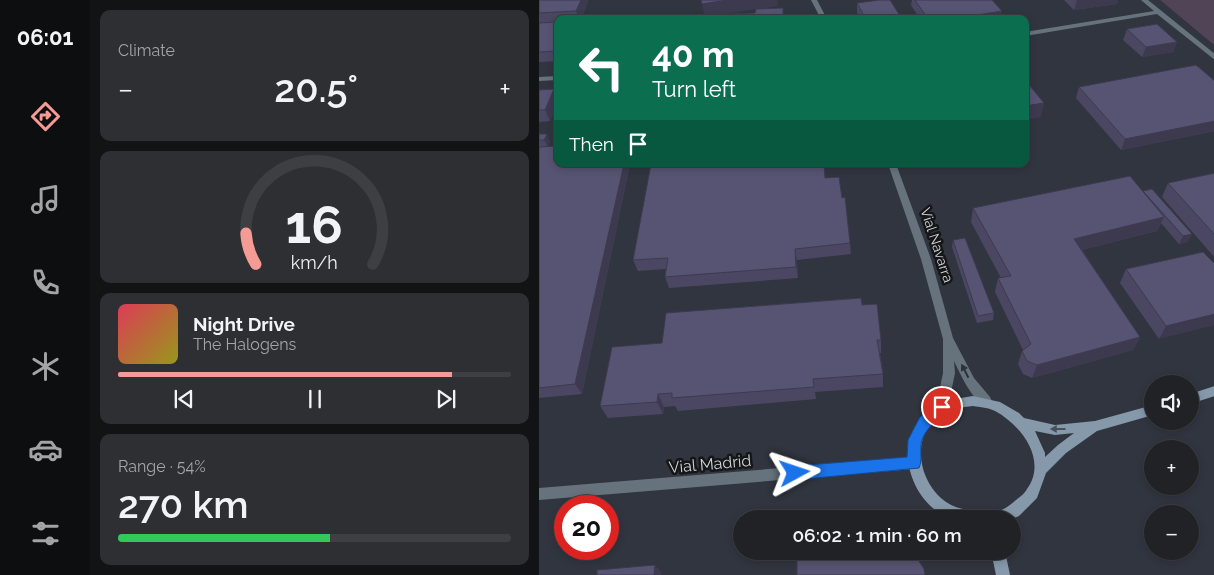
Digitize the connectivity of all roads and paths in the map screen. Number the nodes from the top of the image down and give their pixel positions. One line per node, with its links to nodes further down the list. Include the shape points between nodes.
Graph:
1 (814, 0): 4 (lane)
2 (1145, 0): 3 (lane)
3 (1159, 12): 5 (lane); 6 (lane)
4 (822, 15)
5 (1029, 33)
6 (1214, 58)
7 (554, 78): 8 (lane)
8 (539, 79)
9 (893, 167): 10 (lane, Vial Navarra, via 927,259)
10 (948, 338): 13 (lane, Vial Navarra, one-way to 10, via 970,381); 14 (lane, Vial Navarra, via 949,373)
11 (1214, 391): 12 (street)
12 (1199, 395)
13 (986, 401): 14 (street, via 960,401); 16 (street, via 1005,409)
14 (942, 407): 18 (street, via 925,421 915,440)
15 (1144, 412): 17 (street)
16 (1023, 423): 17 (street, one-way to 16, via 1055,430); 19 (street, via 1035,439 1041,460)
17 (1095, 426): 19 (street, via 1062,448)
18 (914, 463): 20 (lane, Vial Madrid); 21 (street, via 922,486 940,505)
19 (1040, 471): 22 (street, via 1039,481 1029,499)
20 (539, 494)
21 (950, 510)
22 (1016, 510)
23 (1000, 560): 24 (street)
24 (1003, 575)

